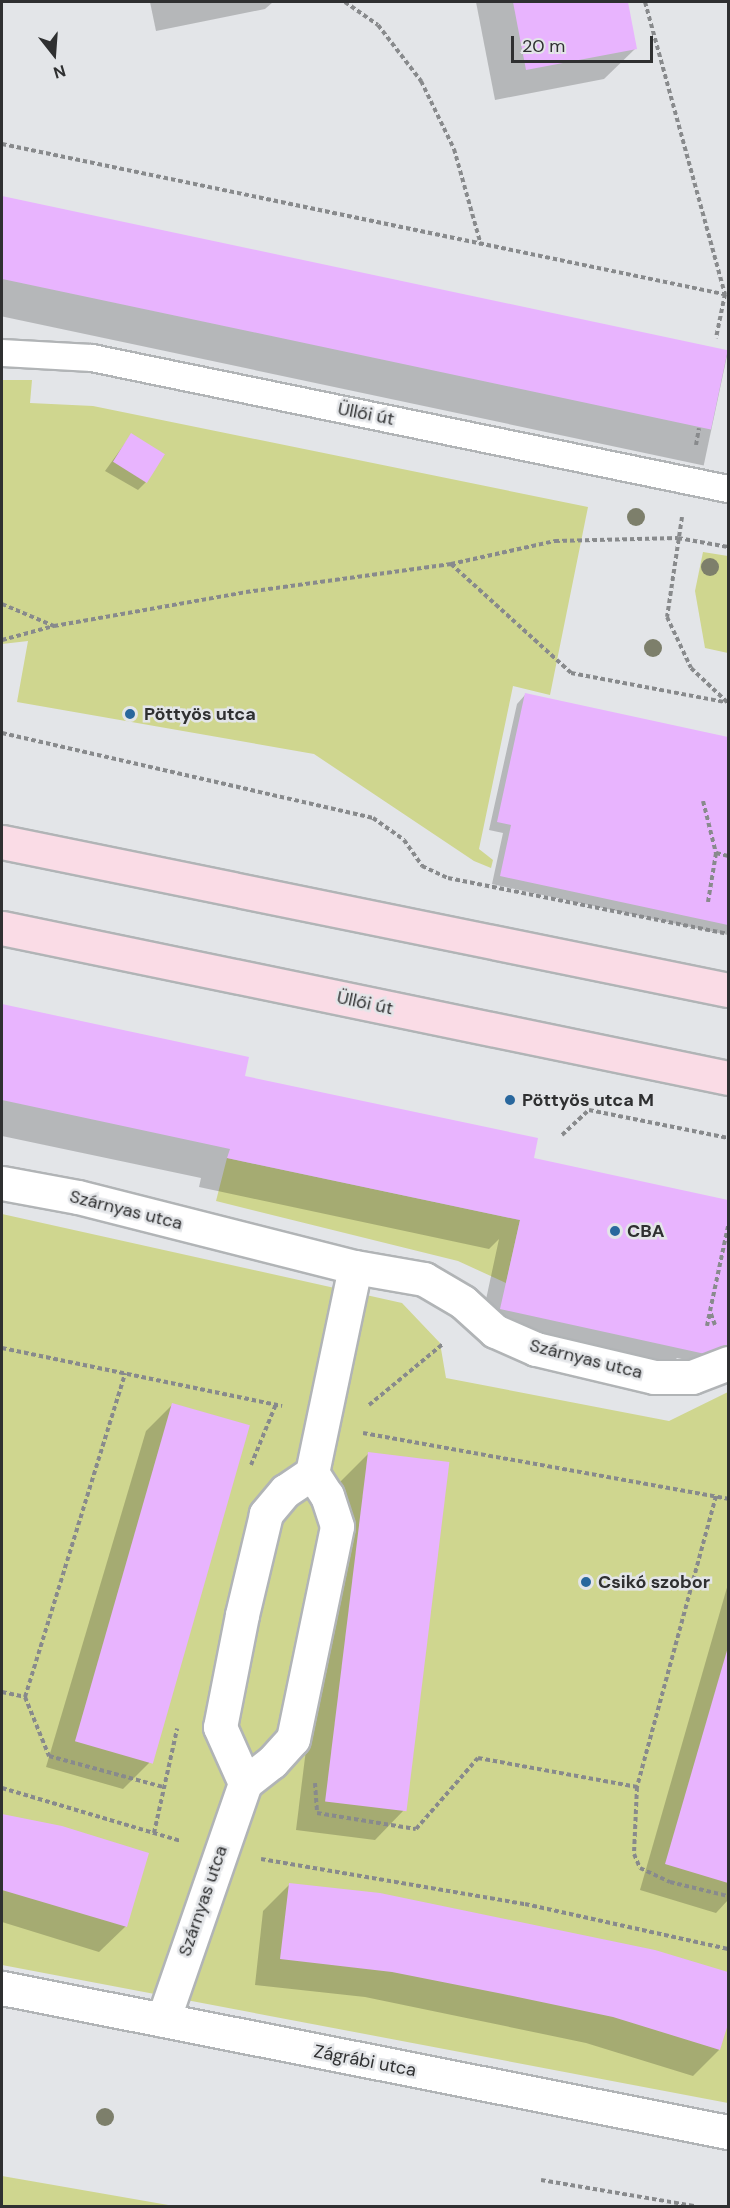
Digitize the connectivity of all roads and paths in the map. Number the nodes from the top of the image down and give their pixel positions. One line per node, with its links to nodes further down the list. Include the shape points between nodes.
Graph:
1 (345, 2): 4 (path, via 378,25 421,81 454,149)
2 (645, 2): 5 (path)
3 (2, 144): 4 (path)
4 (481, 245): 5 (path)
5 (727, 294): 6 (path)
6 (716, 338)
7 (2, 352): 9 (lane, Üllői út, via 92,358)
8 (699, 428): 9 (path)
9 (689, 481): 10 (lane, Üllői út); 11 (path)
10 (729, 489)
11 (678, 538): 12 (path); 13 (path, via 555,540); 17 (path, via 667,616 691,668)
12 (729, 547)
13 (451, 564): 15 (path, via 246,592); 17 (path, via 571,673)
14 (2, 604): 15 (path)
15 (54, 626): 16 (path)
16 (2, 640)
17 (727, 703)
18 (2, 733): 25 (path, via 373,818 404,840 422,866 448,878)
19 (703, 801): 21 (path)
20 (2, 842): 26 (main road)
21 (716, 853): 22 (path); 23 (path)
22 (729, 856)
23 (708, 902)
24 (2, 928): 27 (main road, Üllői út)
25 (729, 934)
26 (729, 990)
27 (729, 1078)
28 (562, 1135): 29 (path, via 589,1110)
29 (729, 1138)
30 (2, 1183): 32 (street, Szárnyas utca, via 78,1197)
31 (729, 1226): 33 (path, via 710,1311)
32 (355, 1267): 34 (street, Szárnyas utca, via 423,1279 463,1302); 40 (street)
33 (717, 1330)
34 (495, 1331): 35 (street, Szárnyas utca, via 536,1349 654,1377 692,1377); 38 (path, via 440,1343)
35 (729, 1363)
36 (125, 1373): 43 (path)
37 (276, 1404): 39 (path)
38 (360, 1413)
39 (258, 1440)
40 (312, 1473): 45 (street, via 285,1491 266,1514 242,1615 220,1727); 45 (street, via 327,1496 337,1526 293,1739)
41 (716, 1496): 48 (path)
42 (2, 1692): 43 (path)
43 (24, 1697): 47 (path, via 50,1756)
44 (167, 1764): 47 (path)
45 (245, 1783): 51 (street, Szárnyas utca)
46 (315, 1783): 48 (path, via 317,1813 416,1829 478,1758)
47 (163, 1787): 50 (path)
48 (637, 1787): 52 (path, via 634,1854 640,1868 670,1882)
49 (2, 1788): 50 (path)
50 (154, 1833): 51 (path)
51 (219, 1852): 53 (path, via 525,1904); 55 (street, Szárnyas utca)
52 (729, 1896)
53 (729, 1949)
54 (2, 1988): 55 (street, Zágrábi utca)
55 (163, 2020): 56 (street, Zágrábi utca)
56 (729, 2133)
57 (541, 2180): 58 (path)
58 (694, 2206)

